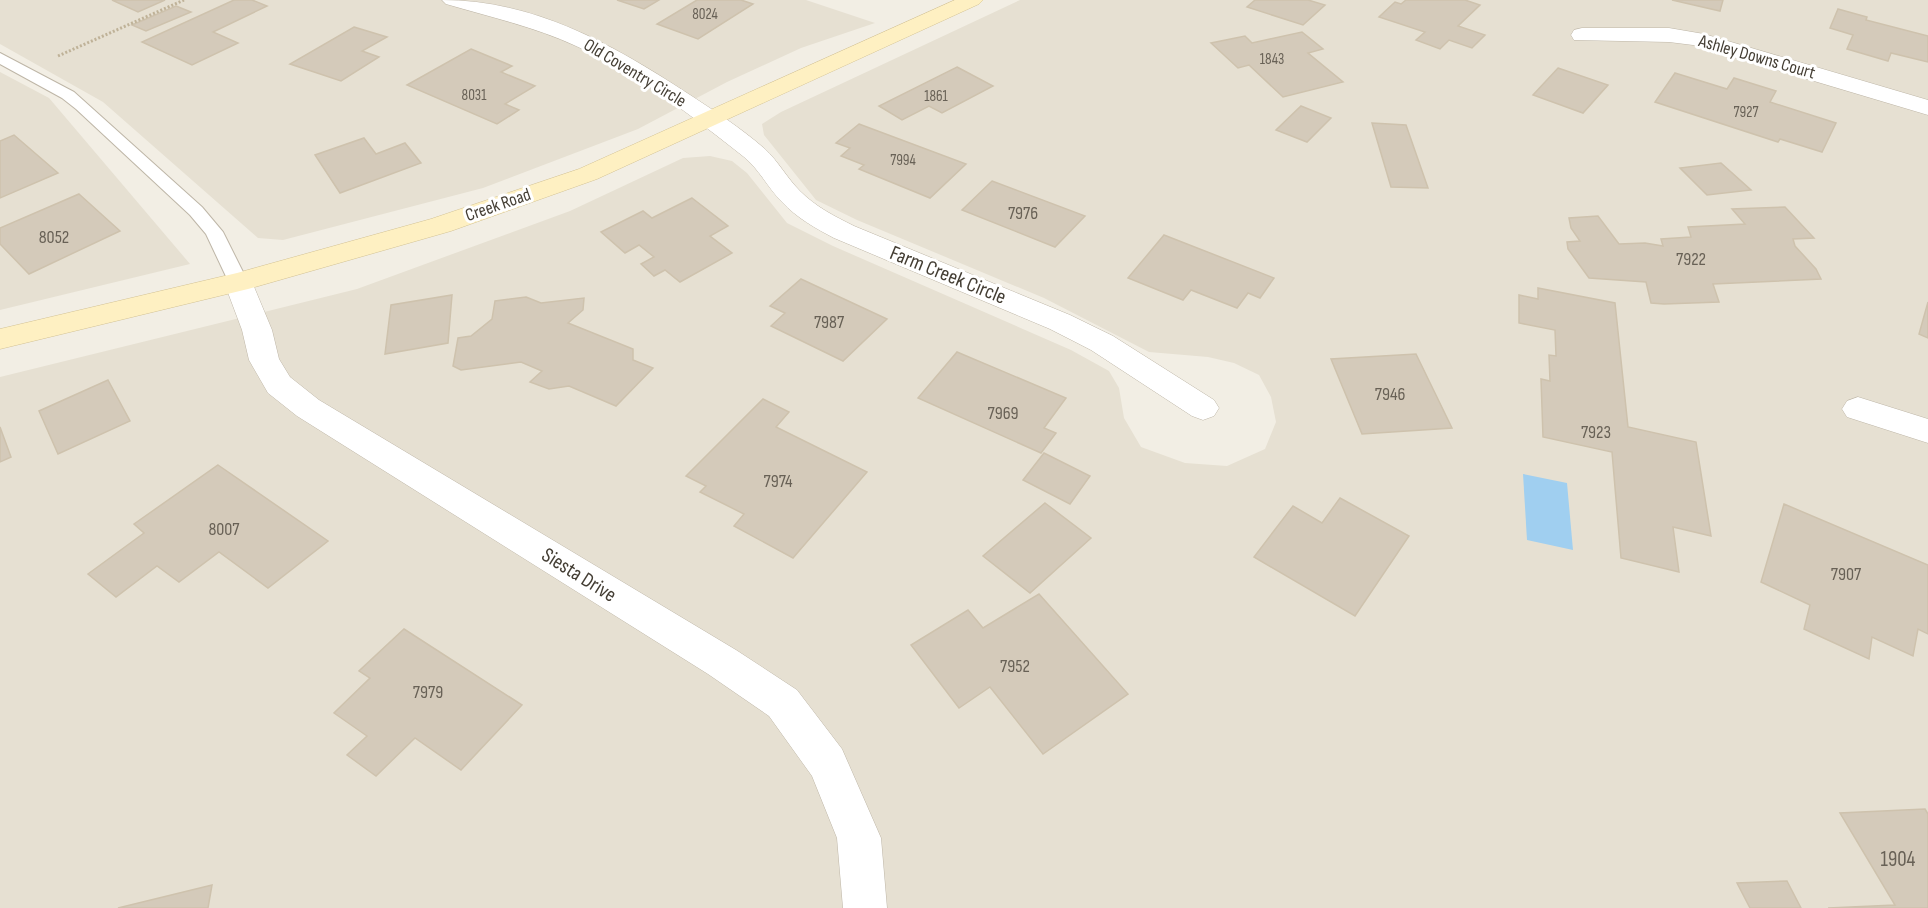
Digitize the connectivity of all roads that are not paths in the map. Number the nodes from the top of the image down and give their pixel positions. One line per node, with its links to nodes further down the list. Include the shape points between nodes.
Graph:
1 (453, 0): 6 (street, Old Coventry Circle, via 531,21 584,41 623,61)
2 (972, 0): 6 (street, Creek Road)
3 (1582, 35): 5 (street, Ashley Downs Court, via 1668,35 1696,39)
4 (0, 57): 7 (lane, via 68,94 196,211 214,232)
5 (1928, 108)
6 (712, 120): 7 (street, Creek Road, via 588,174 441,225); 9 (street, Farm Creek Circle, via 757,155 791,197 815,217 1060,322 1102,343)
7 (238, 282): 8 (street, Creek Road); 12 (street, Siesta Drive, via 264,360 279,385 308,408 783,703 827,763 859,838)
8 (0, 339)
9 (1203, 408)
10 (1858, 409): 11 (street)
11 (1928, 430)
12 (865, 908)

